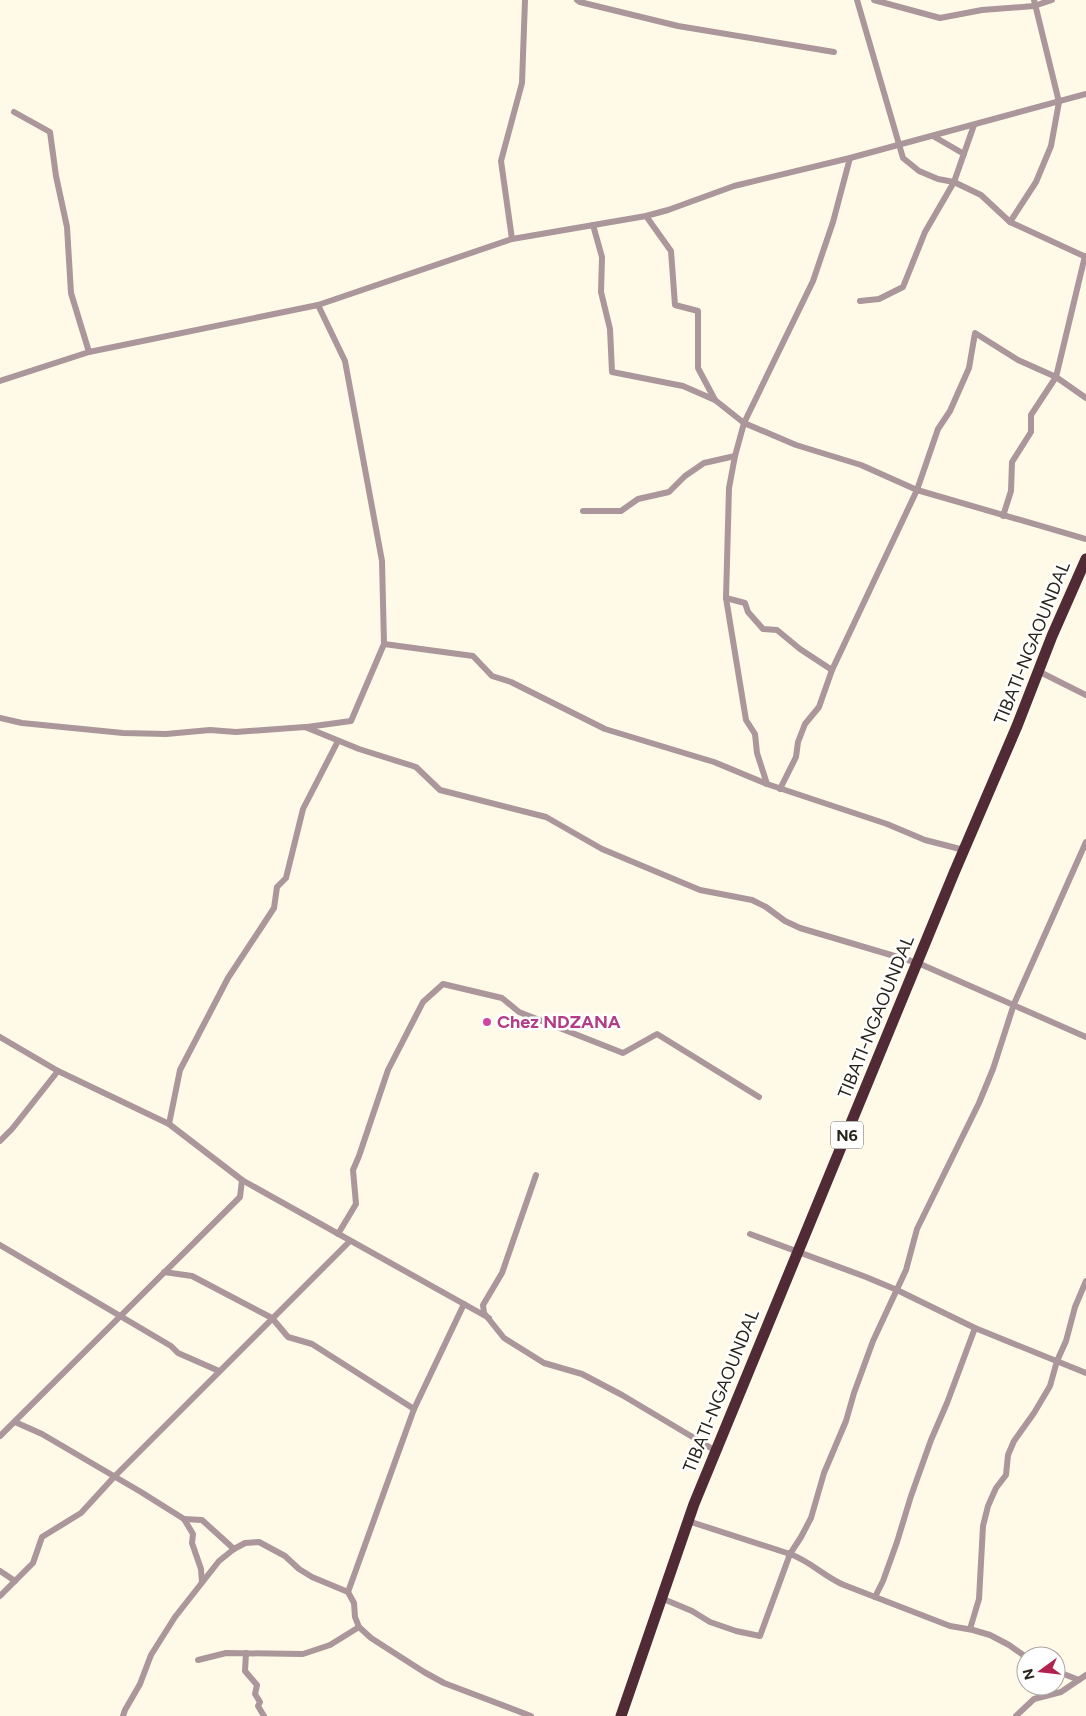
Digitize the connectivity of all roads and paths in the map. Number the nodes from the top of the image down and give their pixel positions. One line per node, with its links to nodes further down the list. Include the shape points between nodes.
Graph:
1 (525, 0): 20 (street, via 522,83 501,161)
2 (576, 0): 7 (street, via 678,26)
3 (857, 0): 13 (street)
4 (874, 0): 6 (street, via 940,18)
5 (1052, 0): 6 (street)
6 (1034, 3): 9 (street)
7 (834, 52)
8 (1086, 94): 9 (street)
9 (1059, 102): 11 (street); 18 (street, via 1051,146 1036,182)
10 (14, 112): 24 (street, via 50,132 67,227 71,293)
11 (974, 125): 12 (street); 14 (street)
12 (934, 136): 13 (street); 14 (street)
13 (899, 145): 15 (street); 16 (street, via 903,158 919,171)
14 (964, 154): 16 (street)
15 (850, 158): 17 (street, via 734,186); 29 (street, via 833,222 812,281)
16 (954, 182): 18 (street, via 980,195); 22 (street, via 925,232 903,286 879,299)
17 (646, 216): 19 (street); 28 (street, via 671,250 675,305 698,311 698,368)
18 (1010, 222): 21 (street)
19 (593, 225): 20 (street); 28 (street, via 602,257 600,292 610,329 612,372 683,386)
20 (512, 239): 23 (street)
21 (1085, 257): 25 (street)
22 (860, 302)
23 (318, 305): 24 (street); 37 (street, via 345,361 382,561)
24 (89, 352): 26 (street)
25 (1056, 377): 27 (street); 31 (street, via 1018,360 975,333 969,368 950,411 938,429); 33 (street, via 1031,415 1031,432 1012,462 1011,491)
26 (0, 381)
27 (1086, 398)
28 (715, 400): 29 (street)
29 (744, 423): 30 (street); 31 (street, via 796,445 861,465)
30 (735, 456): 32 (street, via 704,463 669,492 638,499 621,511); 36 (street, via 730,488)
31 (917, 490): 33 (street); 38 (street)
32 (583, 511)
33 (1003, 516): 34 (street)
34 (1086, 539)
35 (1086, 559): 39 (highway, TIBATI-NGAOUNDAL / N6)
36 (726, 598): 38 (street, via 745,603 748,612 763,629 777,630); 44 (street, via 746,720 756,734 757,753)
37 (384, 644): 42 (street, via 351,720); 44 (street, via 472,656 492,676 511,682 604,729 714,762)
38 (832, 670): 45 (street, via 819,707 805,724 796,757)
39 (1038, 672): 40 (street); 47 (highway, TIBATI-NGAOUNDAL / N6)
40 (1086, 695)
41 (0, 718): 42 (street, via 123,733)
42 (305, 728): 43 (street)
43 (338, 740): 48 (street, via 416,767 440,790 546,817 602,849 700,890 752,900 800,928); 54 (street, via 303,809 286,878 277,888 274,908 228,978 180,1070)
44 (767, 784): 45 (street)
45 (780, 789): 47 (street, via 925,840)
46 (1086, 842): 49 (street)
47 (964, 850): 48 (highway, TIBATI-NGAOUNDAL / N6)
48 (918, 963): 49 (street); 62 (highway, TIBATI-NGAOUNDAL / N6)
49 (1014, 1004): 51 (street); 65 (street, via 993,1069 917,1229 909,1264)
50 (0, 1037): 52 (street)
51 (1086, 1037)
52 (58, 1071): 54 (street); 55 (street, via 24,1116)
53 (759, 1097): 58 (street, via 657,1034 623,1053 519,1012 502,998 443,984 423,1002 388,1070 353,1170 356,1204)
54 (169, 1124): 57 (street)
55 (0, 1141)
56 (536, 1175): 69 (street, via 502,1273 482,1305 484,1314)
57 (242, 1180): 58 (street); 63 (street, via 240,1197)
58 (338, 1234): 60 (street)
59 (750, 1234): 62 (street)
60 (350, 1241): 66 (street); 68 (street)
61 (0, 1245): 67 (street)
62 (798, 1252): 65 (street); 77 (highway, TIBATI-NGAOUNDAL / N6)
63 (164, 1272): 67 (street); 68 (street, via 192,1276)
64 (1086, 1280): 71 (street)
65 (897, 1290): 70 (street); 82 (street, via 870,1348 811,1518)
66 (464, 1304): 69 (street); 74 (street)
67 (120, 1316): 72 (street, via 178,1353); 75 (street)
68 (272, 1318): 72 (street); 74 (street, via 288,1336 312,1344)
69 (489, 1318): 77 (street, via 504,1338 544,1363 582,1374)
70 (975, 1328): 71 (street); 88 (street, via 931,1440 883,1581)
71 (1057, 1361): 73 (street); 91 (street, via 1050,1386 1014,1441 1008,1455 1006,1475 988,1506 983,1526 979,1599)
72 (219, 1371): 78 (street)
73 (1086, 1373)
74 (414, 1409): 86 (street)
75 (15, 1422): 76 (street); 78 (street)
76 (0, 1436)
77 (716, 1451): 80 (highway, TIBATI-NGAOUNDAL / N6)
78 (114, 1476): 79 (street); 84 (street, via 81,1514 42,1537 32,1563)
79 (184, 1519): 81 (street, via 202,1520); 85 (street, via 193,1534)
80 (688, 1521): 82 (street); 89 (highway, TIBATI-NGAOUNDAL / N6)
81 (234, 1549): 85 (street); 86 (street, via 245,1543 259,1542 285,1556 312,1577)
82 (790, 1554): 88 (street, via 834,1580); 89 (street, via 760,1636 710,1622)
83 (0, 1571): 84 (street)
84 (14, 1581): 87 (street)
85 (202, 1582): 98 (street, via 151,1655)
86 (348, 1592): 90 (street)
87 (0, 1596)
88 (874, 1597): 91 (street, via 950,1626)
89 (661, 1598): 101 (highway, TIBATI-NGAOUNDAL / N6)
90 (359, 1627): 93 (street, via 330,1645 304,1654); 100 (street, via 444,1683)
91 (970, 1629): 92 (street, via 999,1639)
92 (1016, 1650)
93 (246, 1653): 94 (street, via 226,1653); 99 (street, via 245,1671 257,1686 255,1694)
94 (198, 1660)
95 (1066, 1675): 97 (street)
96 (1086, 1675): 97 (street)
97 (1079, 1680): 102 (street, via 1061,1692 1034,1699)
98 (123, 1716)
99 (264, 1716)
100 (531, 1716)
101 (621, 1716)
102 (1016, 1716)

